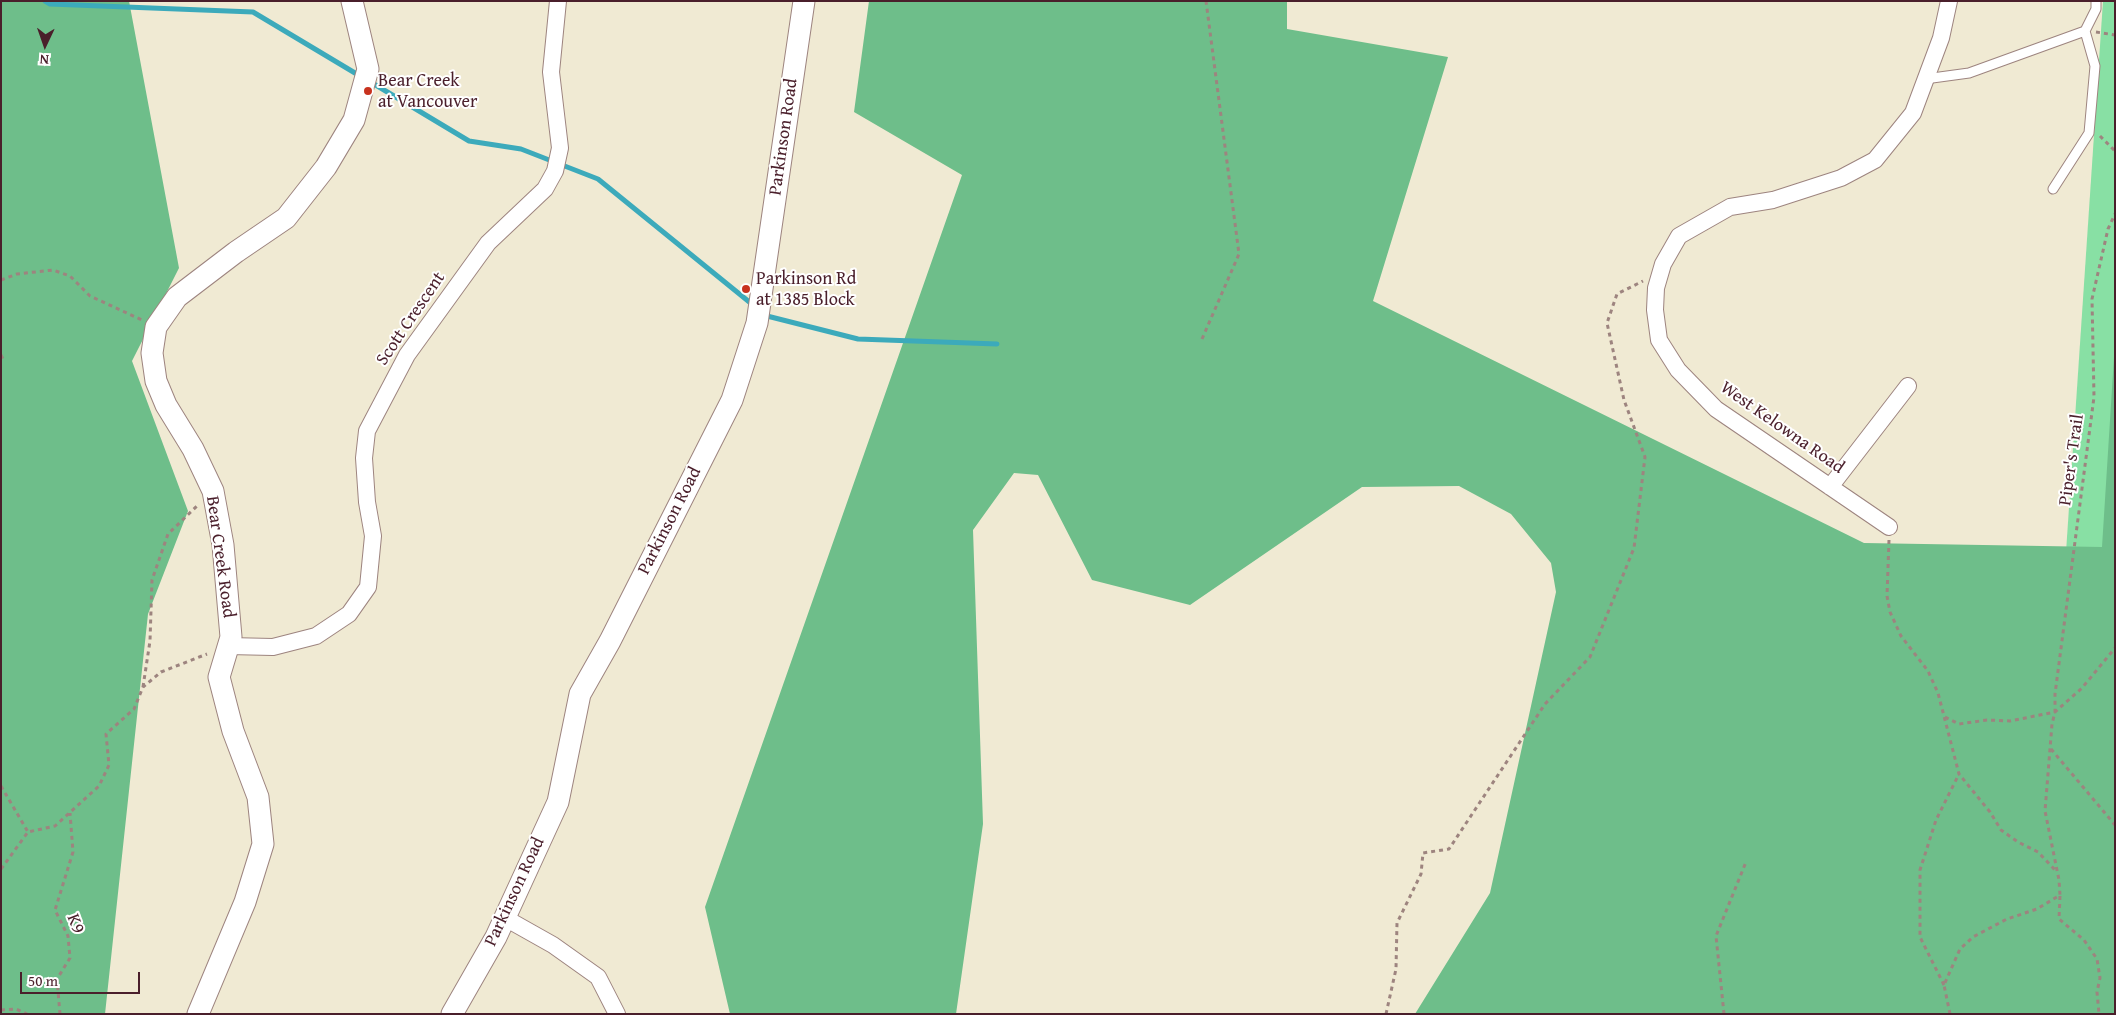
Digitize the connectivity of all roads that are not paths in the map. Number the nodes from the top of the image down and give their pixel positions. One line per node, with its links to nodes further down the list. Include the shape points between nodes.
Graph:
1 (352, 1): 12 (street, Bear Creek Road, via 368,69 354,120 326,167 286,218 177,297 156,327 152,353 156,381 213,491 228,591 231,638)
2 (558, 1): 12 (street, Scott Crescent, via 551,72 560,148 555,171 545,189 488,243 412,347 368,431 364,458 373,536 368,587 349,614 316,636 273,647)
3 (804, 1): 13 (street, Parkinson Road, via 757,323 732,400 580,694 558,802)
4 (1950, 1): 7 (street, West Kelowna Road, via 1941,38)
5 (2096, 1): 6 (lane, via 2096,9)
6 (2085, 31): 7 (lane, via 1969,73); 8 (lane, via 2095,66 2089,133)
7 (1925, 80): 10 (street, West Kelowna Road, via 1913,114 1875,160 1841,178 1773,200 1730,207 1679,236 1656,288 1659,340 1678,370 1716,409)
8 (2053, 189)
9 (1908, 386): 10 (street)
10 (1830, 487): 11 (street, West Kelowna Road)
11 (1889, 527)
12 (228, 646): 14 (street, Bear Creek Road, via 220,677 233,732 258,797 263,844 245,902)
13 (505, 918): 15 (street, Parkinson Road); 16 (street, via 553,945 598,977)
14 (198, 1014)
15 (452, 1014)
16 (617, 1014)

